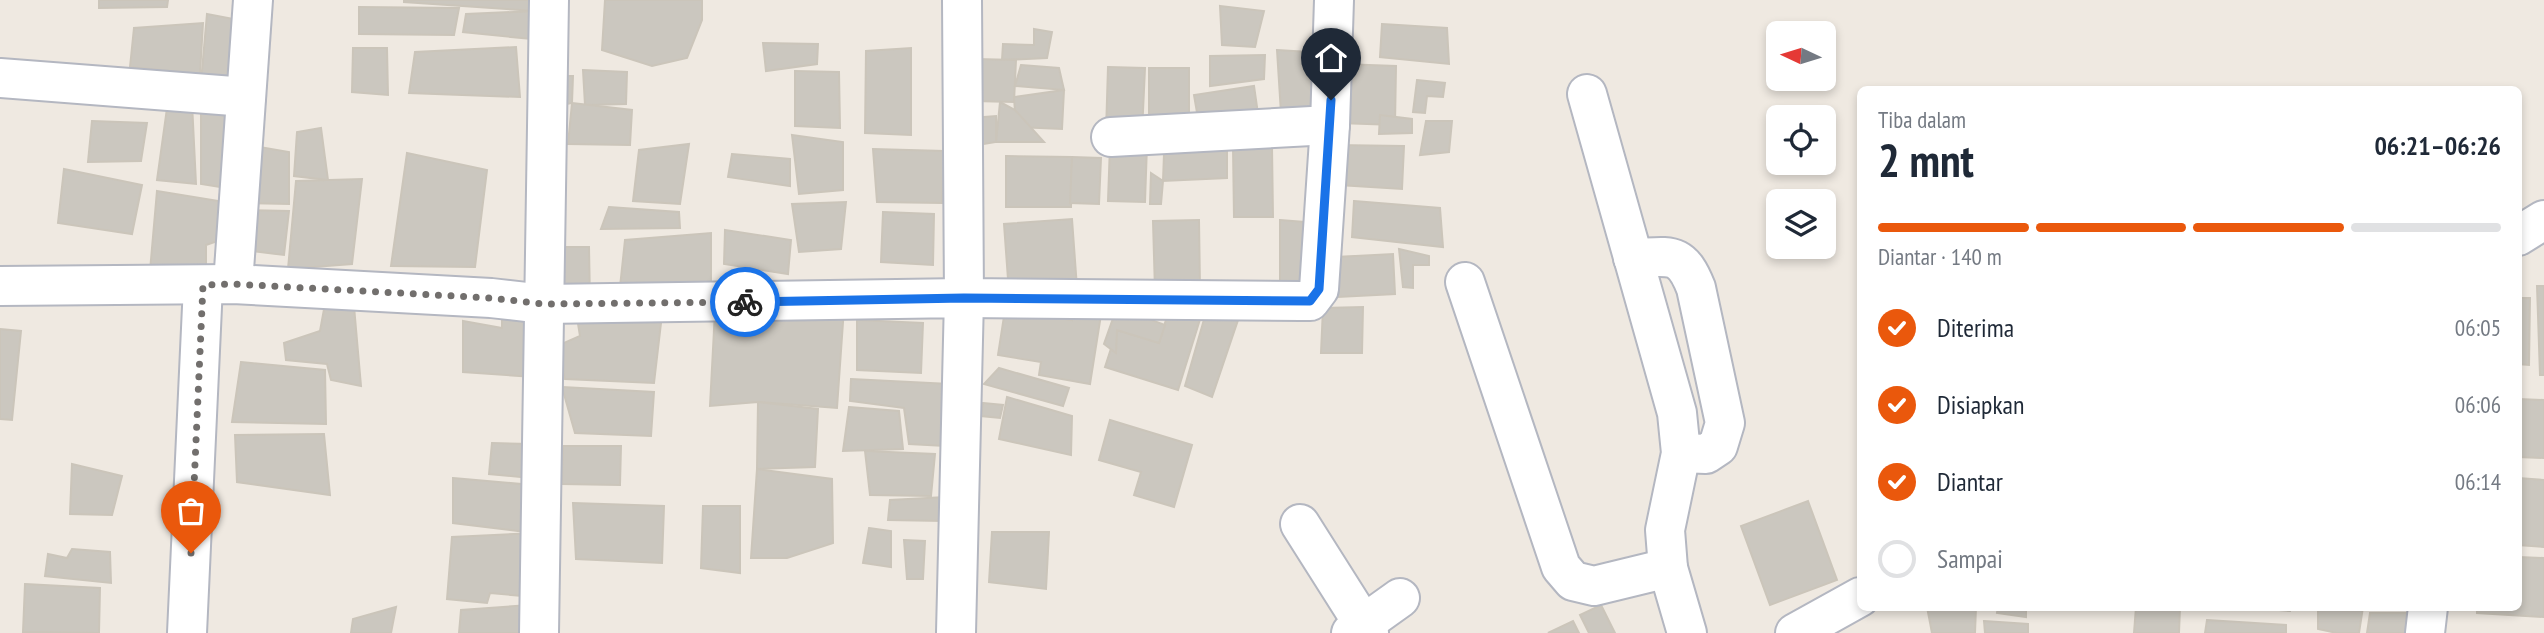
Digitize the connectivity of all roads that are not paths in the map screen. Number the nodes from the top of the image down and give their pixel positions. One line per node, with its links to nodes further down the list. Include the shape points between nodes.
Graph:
1 (253, 0): 7 (street)
2 (550, 0): 17 (street)
3 (962, 0): 16 (street)
4 (1334, 0): 8 (street)
5 (0, 78): 7 (street)
6 (1587, 94): 12 (street)
7 (246, 97): 14 (street)
8 (1330, 125): 9 (street); 16 (street, via 1319,289 1310,301)
9 (1111, 137)
10 (2544, 220): 11 (street)
11 (2522, 234)
12 (1633, 258): 18 (street, via 1677,413); 18 (street, via 1675,257 1688,268 1696,288 1725,423 1718,446 1706,454)
13 (1465, 282): 20 (street, via 1561,568 1573,581 1594,586)
14 (218, 285): 15 (street); 17 (street); 25 (street)
15 (0, 286)
16 (964, 298): 17 (street); 27 (street)
17 (544, 304): 26 (street)
18 (1681, 453): 20 (street, via 1665,530)
19 (1300, 524): 24 (street)
20 (1668, 568): 28 (street)
21 (1400, 598): 24 (street)
22 (1857, 599): 29 (street)
23 (2428, 611): 30 (street)
24 (1361, 630)
25 (187, 633)
26 (539, 633)
27 (956, 633)
28 (1687, 633)
29 (1795, 633)
30 (2425, 633)

